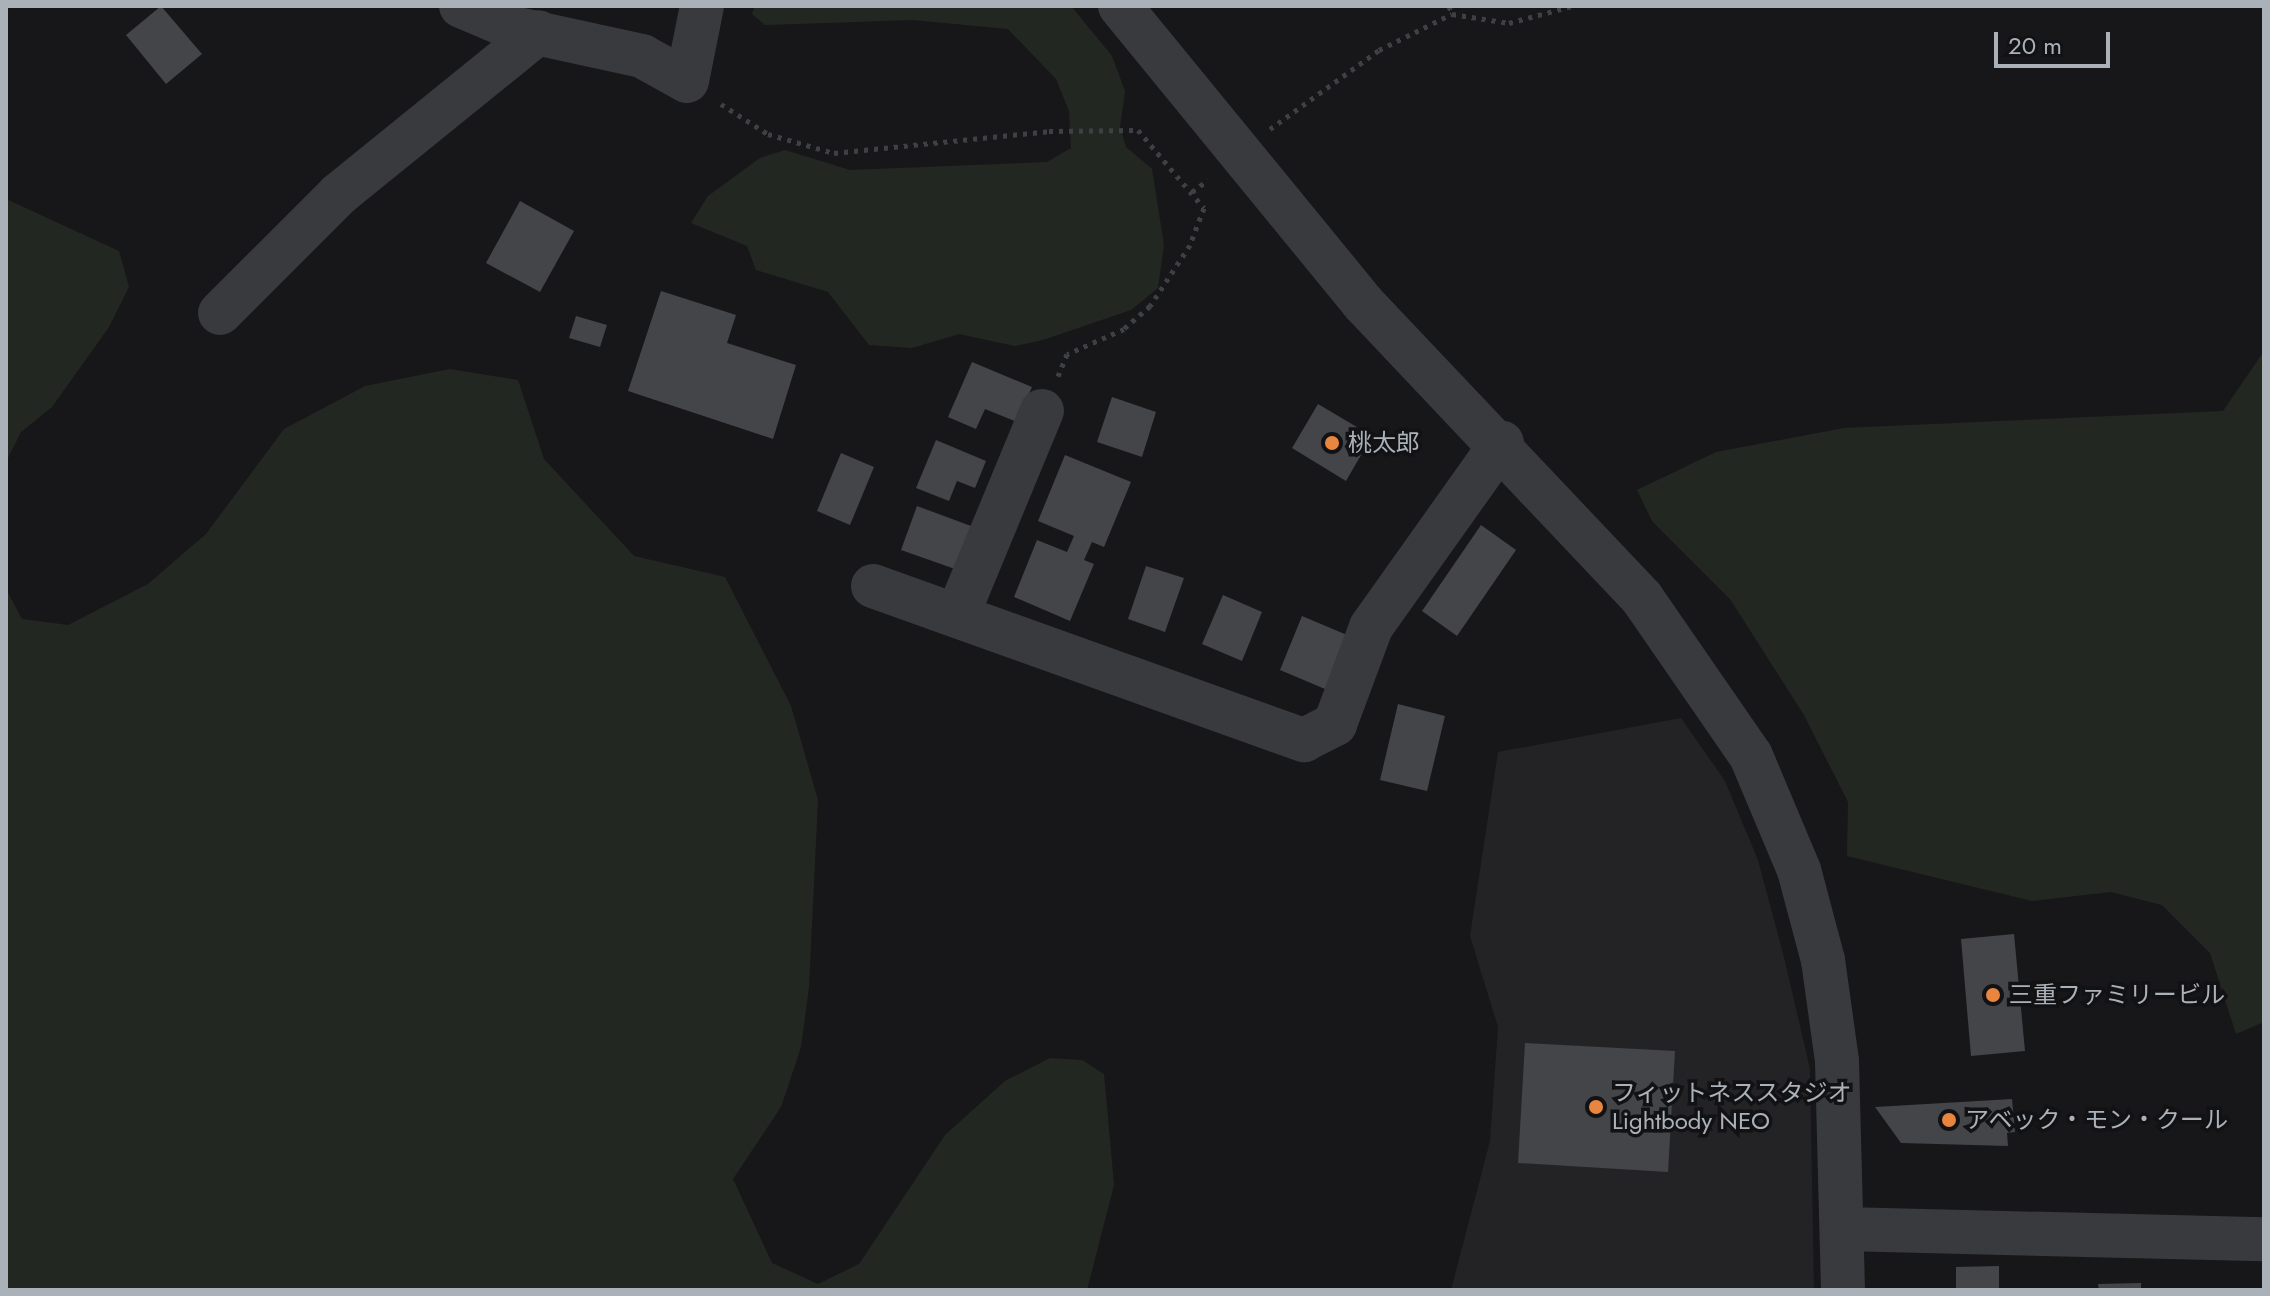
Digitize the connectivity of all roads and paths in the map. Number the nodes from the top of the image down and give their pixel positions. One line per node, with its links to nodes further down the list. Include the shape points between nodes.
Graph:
1 (461, 6): 7 (street)
2 (702, 6): 8 (street)
3 (1120, 6): 14 (street, via 1363,303)
4 (1449, 6): 6 (path)
5 (1572, 6): 6 (path, via 1509,23)
6 (1452, 14): 9 (path, via 1379,50)
7 (539, 32): 8 (street, via 642,56); 12 (street, via 339,194)
8 (687, 81): 11 (path, via 768,134 834,153 1049,131 1138,130)
9 (1262, 137)
10 (1215, 174): 11 (path)
11 (1192, 192): 13 (path, via 1204,208 1190,245 1150,306 1124,329 1067,354)
12 (220, 313)
13 (1042, 411): 16 (street)
14 (1502, 443): 16 (street, via 1371,627 1335,724 1321,735 1304,740); 17 (street, via 1642,598 1751,756 1799,870 1823,960 1837,1061)
15 (873, 586): 16 (street)
16 (957, 616)
17 (1843, 1229): 18 (street); 19 (street)
18 (2264, 1239)
19 (1843, 1290)

